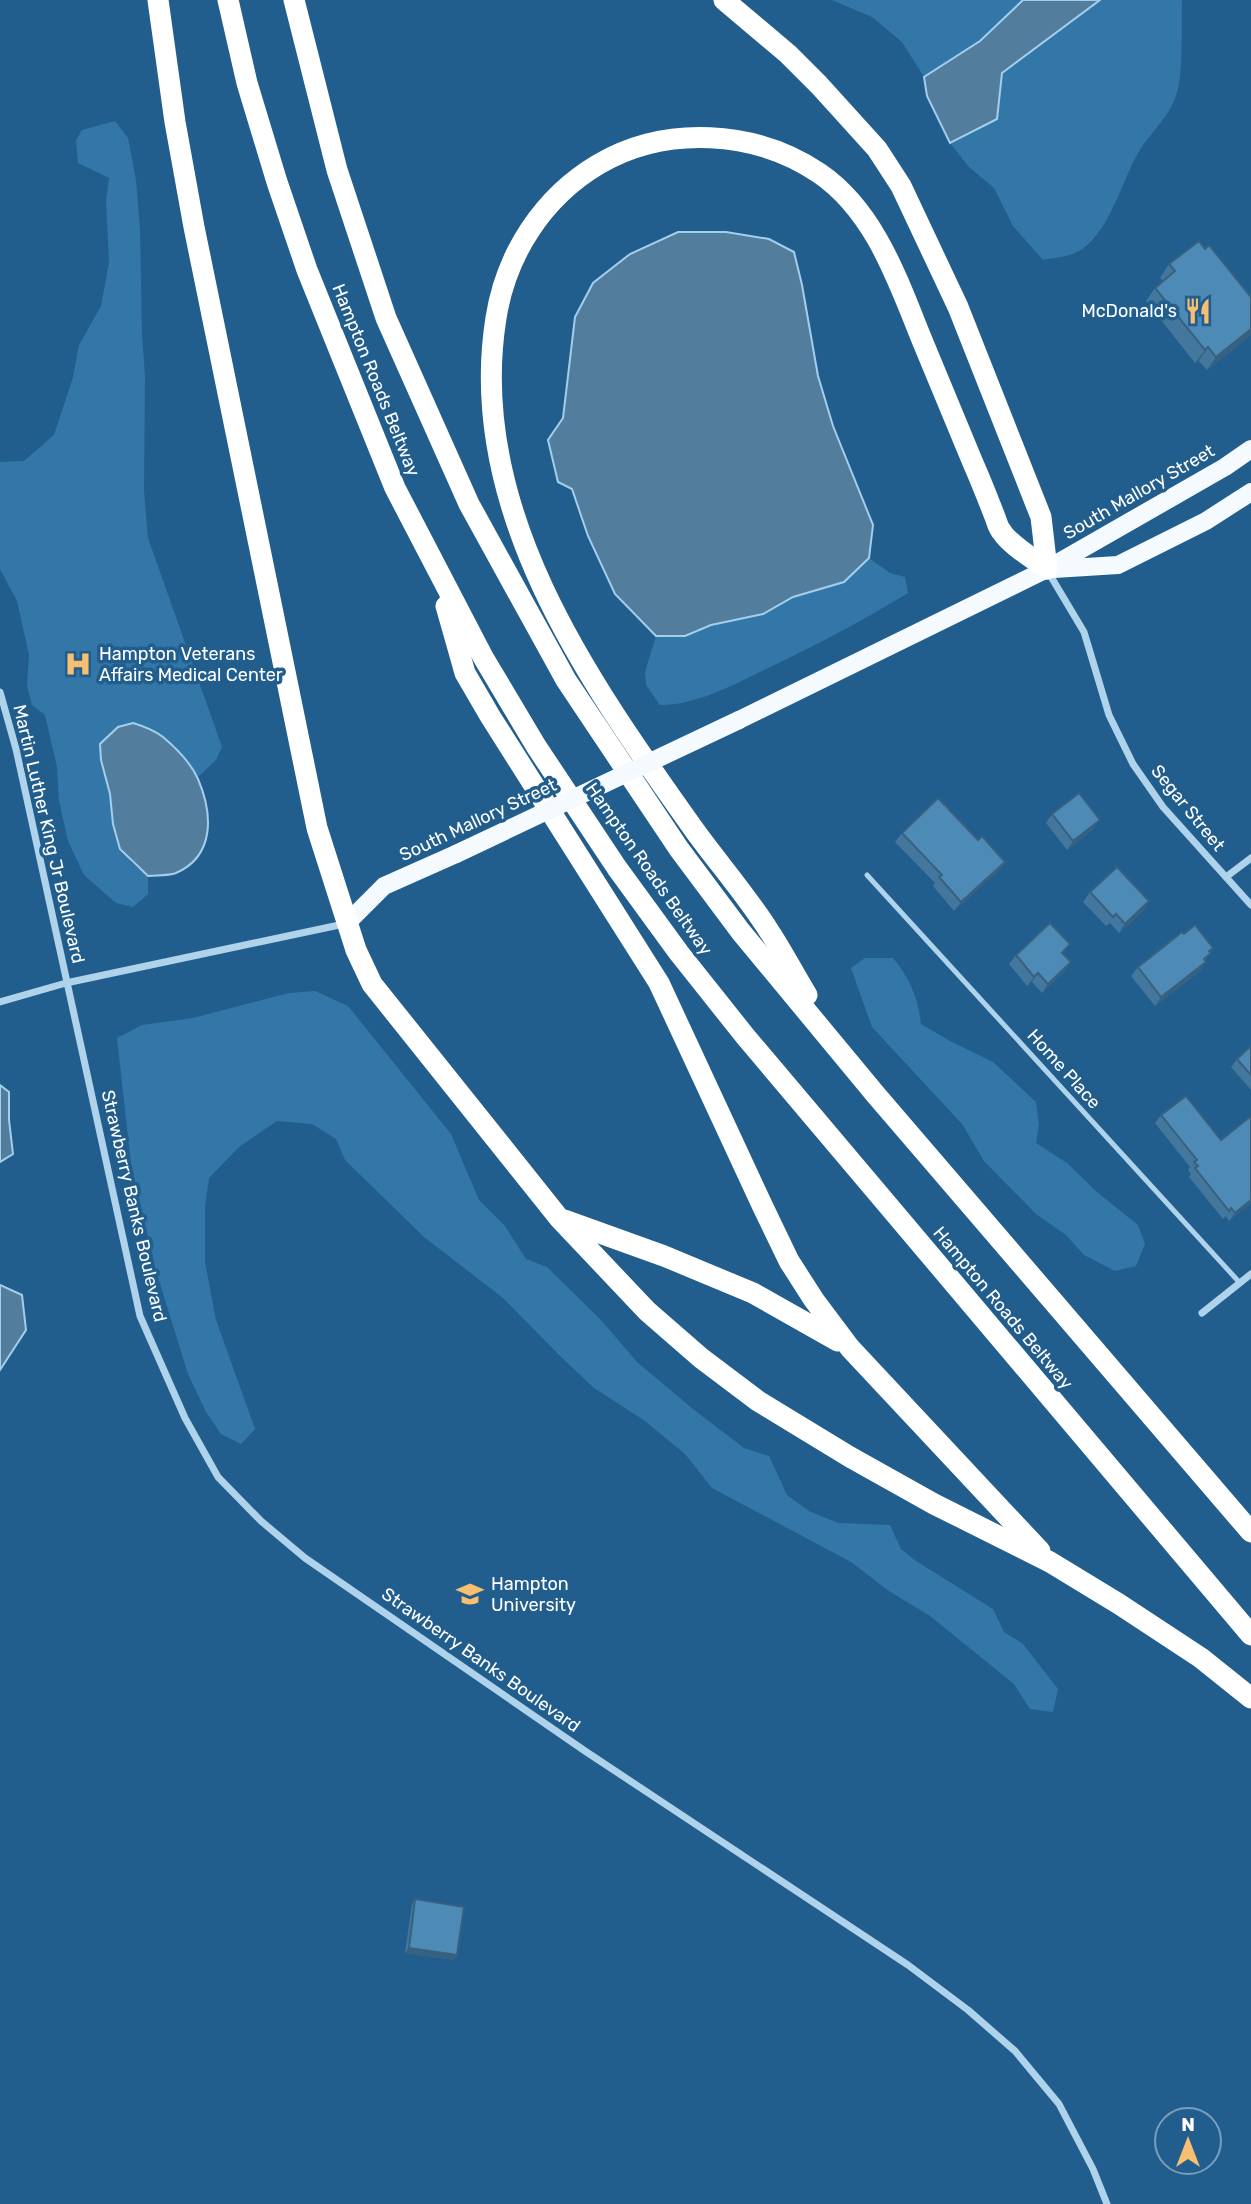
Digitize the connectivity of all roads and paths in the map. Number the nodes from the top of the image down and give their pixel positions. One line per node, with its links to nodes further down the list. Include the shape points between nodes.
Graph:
1 (158, 0): 14 (highway, via 175,122 233,420 317,828)
2 (228, 0): 7 (highway, Hampton Roads Beltway, via 247,83 307,270 395,488)
3 (294, 0): 17 (highway, Hampton Roads Beltway, via 337,170 386,318 469,504 566,680 680,849)
4 (724, 0): 8 (highway, via 819,85 877,149 901,186 958,307 1041,517)
5 (1251, 449): 8 (main road, South Mallory Street)
6 (1251, 492): 8 (main road, South Mallory Street, via 1206,522 1118,565)
7 (433, 564): 22 (highway, via 465,673 659,983 789,1261); 25 (highway, Hampton Roads Beltway, via 536,746 679,953 845,1158)
8 (1046, 569): 12 (street, Segar Street, via 1084,632 1109,715 1133,764 1163,807); 14 (main road, South Mallory Street, bridge, via 739,720 384,886); 17 (highway, via 1002,533 900,285 870,227 849,199 804,163 745,141 707,137 640,146 589,170 544,211 526,236 498,302 491,373 496,447 524,542 581,659 696,832 768,929)
9 (0, 692): 15 (street, Martin Luther King Jr Boulevard)
10 (1251, 858): 12 (street)
11 (867, 874): 20 (lane, Home Place)
12 (1226, 877): 13 (street, Segar Street)
13 (1251, 905)
14 (347, 923): 15 (street); 18 (highway, via 372,984)
15 (66, 983): 16 (street); 27 (street, Strawberry Banks Boulevard, via 140,1316 184,1418 218,1477 305,1558 968,2010 1015,2051 1059,2104)
16 (0, 1002)
17 (840, 1052): 23 (highway, Hampton Roads Beltway)
18 (559, 1218): 22 (highway, via 754,1293); 24 (highway, via 647,1311 758,1401 934,1504)
19 (1251, 1274): 20 (street)
20 (1241, 1283): 21 (street)
21 (1202, 1313)
22 (850, 1348): 24 (highway)
23 (1251, 1532)
24 (1050, 1562): 26 (highway, via 1180,1643)
25 (1251, 1635)
26 (1251, 1698)
27 (1107, 2204)

